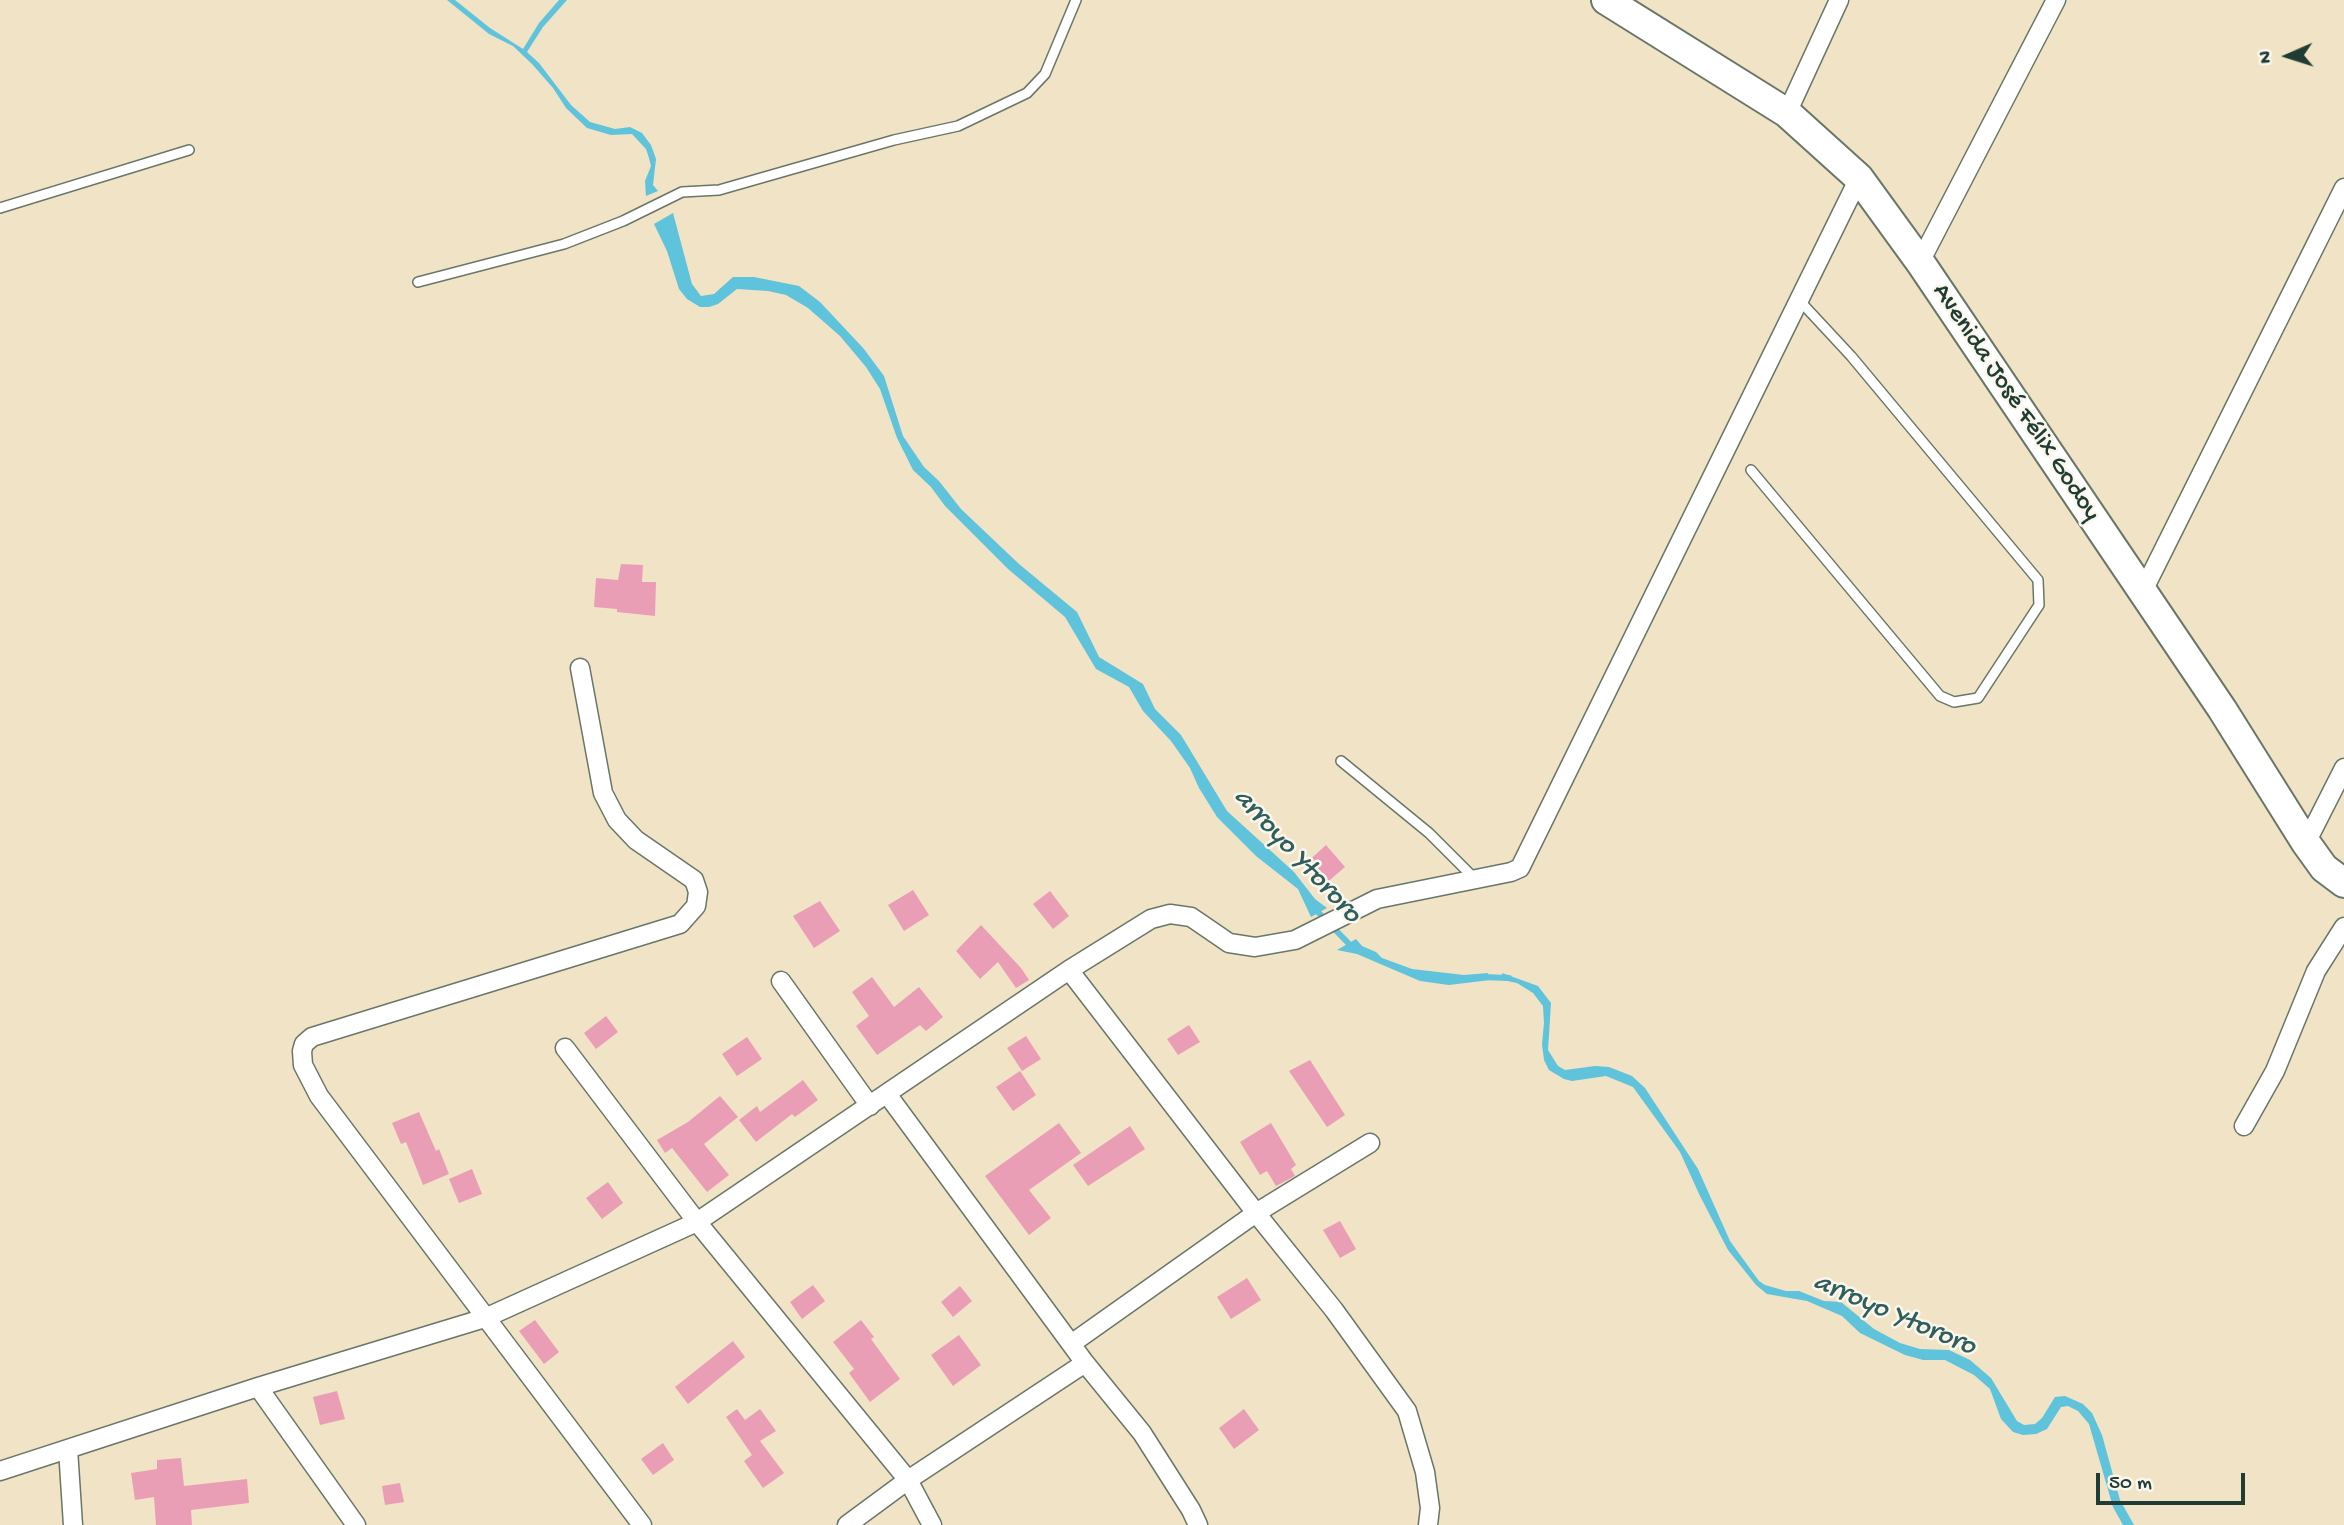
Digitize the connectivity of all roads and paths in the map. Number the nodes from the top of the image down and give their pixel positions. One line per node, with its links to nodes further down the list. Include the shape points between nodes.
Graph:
1 (1076, 0): 11 (lane, via 1045,74 1027,93 958,126 719,190 681,191 564,244)
2 (1839, 0): 5 (street)
3 (2056, 0): 10 (street)
4 (1610, 1): 5 (main road, Avenida José Félix Godoy)
5 (1787, 113): 7 (main road, Avenida José Félix Godoy)
6 (189, 150): 9 (lane)
7 (1859, 178): 10 (main road, Avenida José Félix Godoy); 12 (street)
8 (2344, 188): 14 (street)
9 (0, 208)
10 (1920, 262): 14 (main road, Avenida José Félix Godoy)
11 (418, 282)
12 (1799, 300): 13 (lane, via 2038,580 2039,605 1979,698 1954,702 1940,696); 19 (street, via 1520,868)
13 (1751, 470)
14 (2142, 593): 18 (main road, Avenida José Félix Godoy)
15 (580, 668): 31 (street, via 603,793 617,820 636,840 694,880 696,906 680,924 312,1037 302,1051 303,1065 319,1096)
16 (1341, 761): 19 (lane, via 1429,833)
17 (2344, 768): 18 (street)
18 (2306, 843): 20 (main road, Avenida José Félix Godoy, via 2324,868)
19 (1474, 878): 22 (street, via 1377,899 1296,940 1255,947 1229,943 1191,917 1170,914 1151,919)
20 (2344, 883)
21 (2344, 927): 27 (street, via 2316,971 2275,1071)
22 (1069, 970): 25 (street); 29 (street)
23 (781, 981): 26 (street)
24 (565, 1048): 30 (street)
25 (887, 1094): 26 (street); 32 (street)
26 (870, 1106): 30 (street)
27 (2244, 1126)
28 (1370, 1143): 29 (street)
29 (1256, 1213): 32 (street); 38 (street, via 1407,1411)
30 (697, 1222): 31 (street); 37 (street)
31 (485, 1318): 34 (street); 41 (street)
32 (1071, 1344): 33 (street)
33 (1085, 1363): 37 (street); 44 (street, via 1142,1433)
34 (258, 1387): 35 (street); 40 (street)
35 (68, 1449): 36 (street); 39 (street)
36 (0, 1471)
37 (908, 1480): 42 (street); 43 (street)
38 (1432, 1519)
39 (73, 1525)
40 (356, 1525)
41 (642, 1525)
42 (847, 1525)
43 (932, 1525)
44 (1198, 1525)

